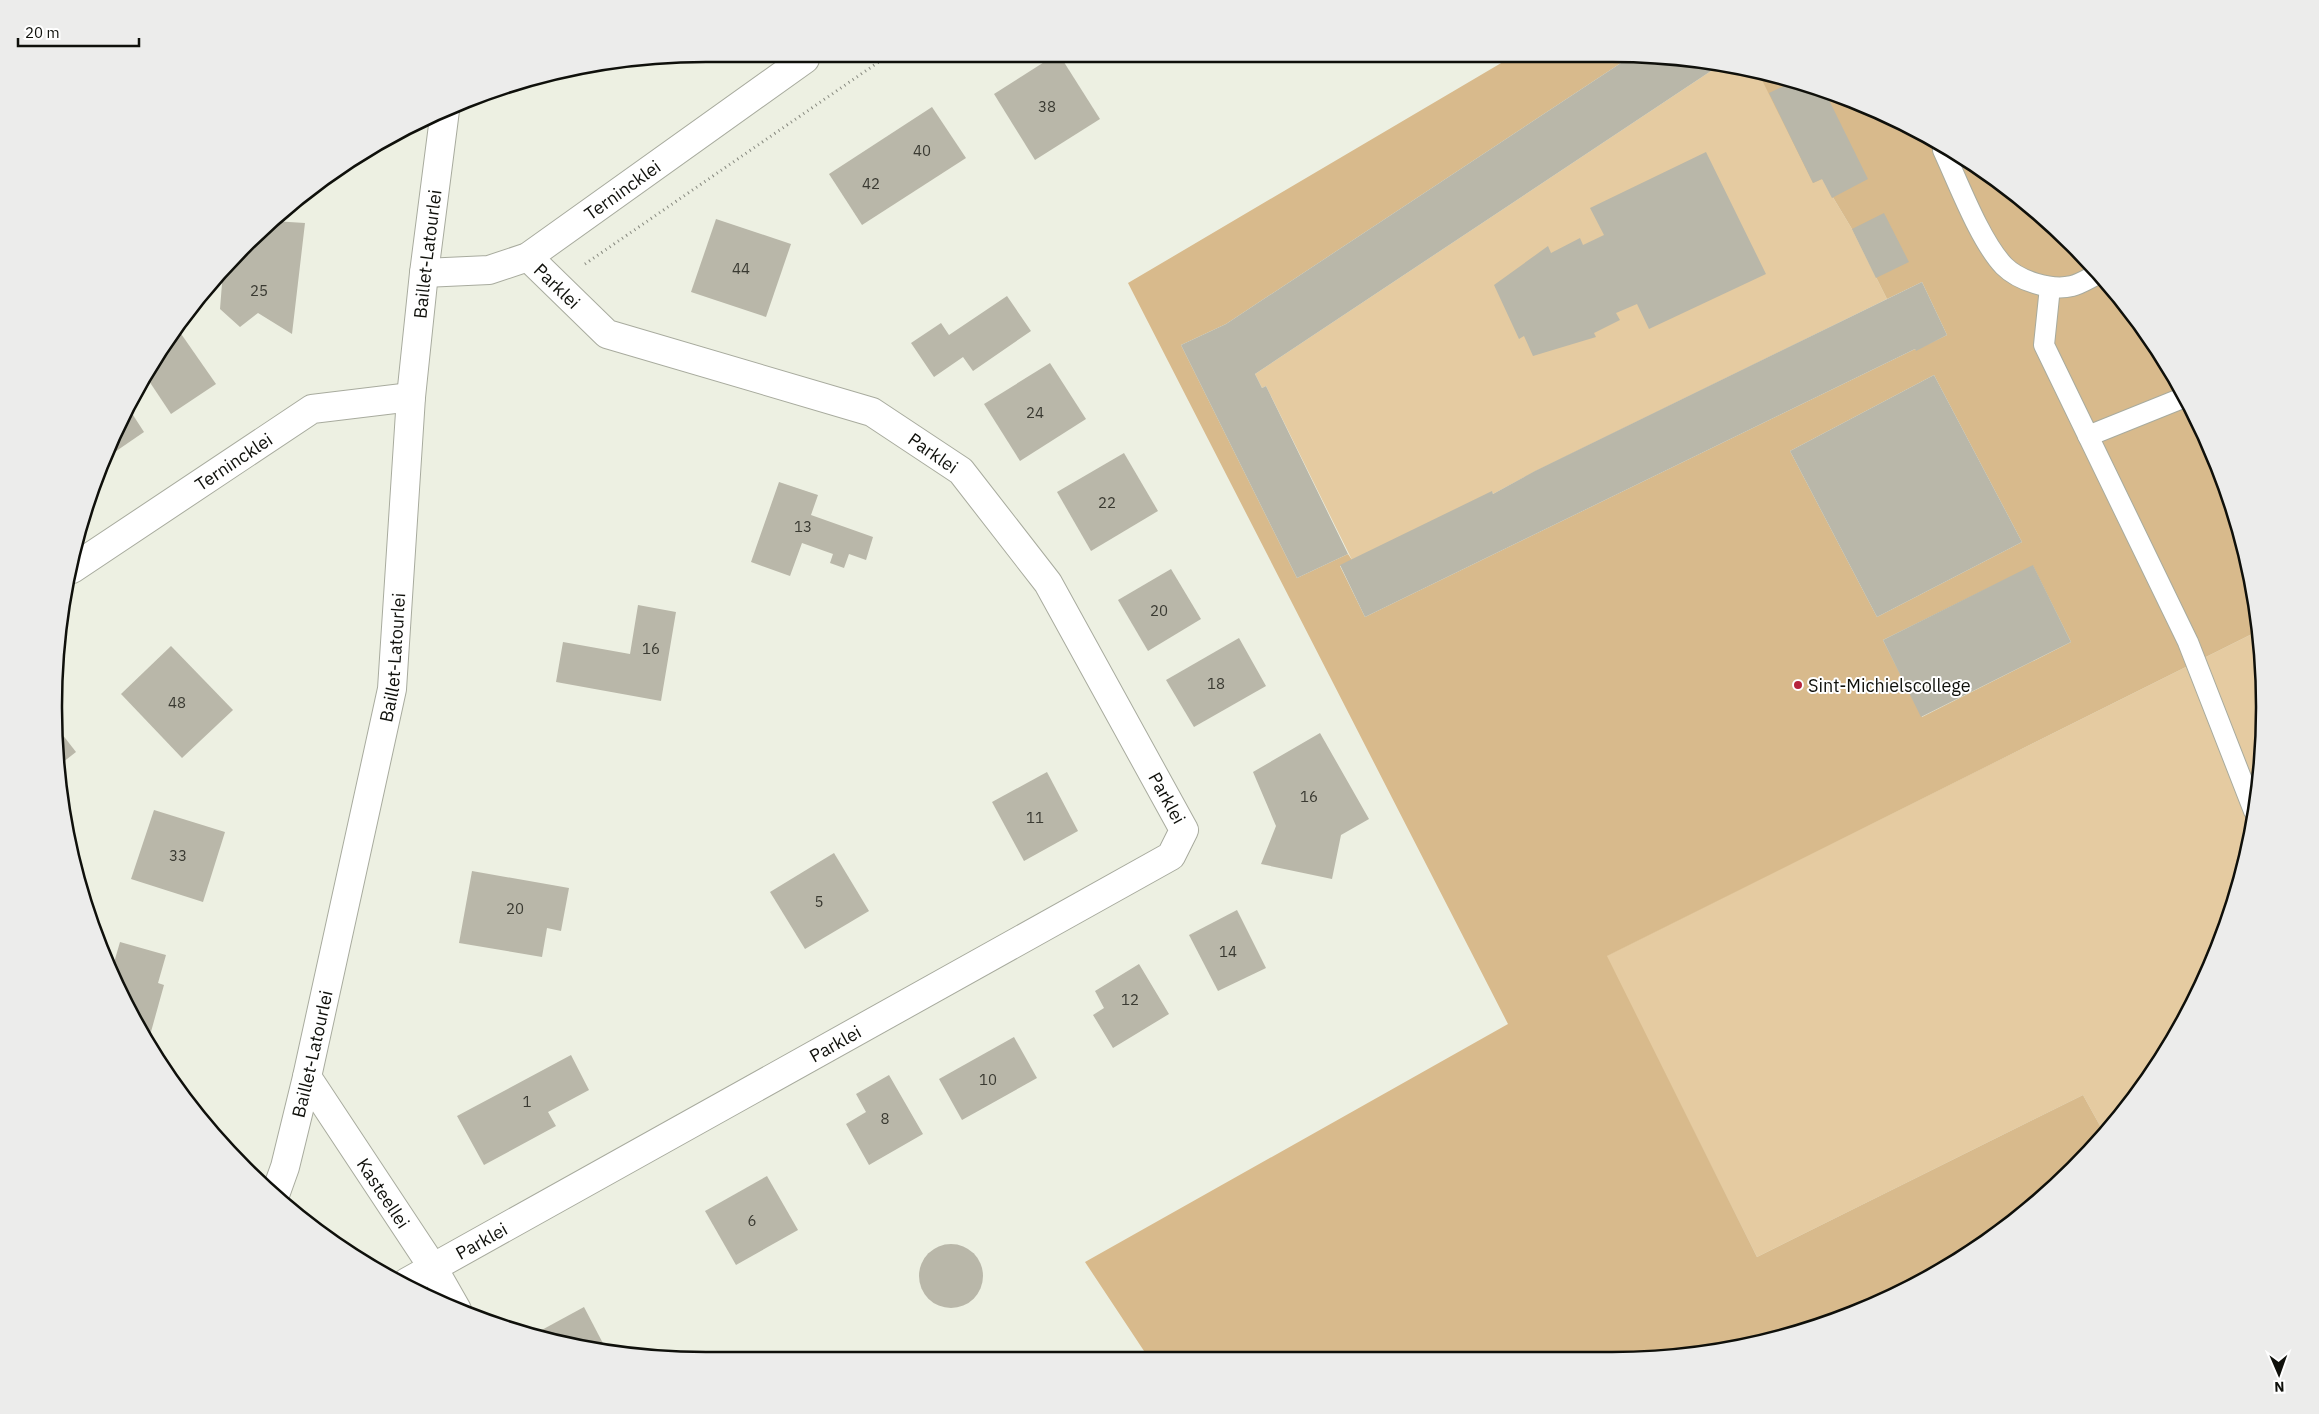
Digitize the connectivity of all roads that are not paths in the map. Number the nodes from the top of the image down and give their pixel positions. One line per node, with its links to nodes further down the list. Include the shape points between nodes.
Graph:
1 (801, 62): 4 (street, Ternincklei)
2 (444, 119): 5 (street, Baillet-Latourlei)
3 (1946, 156): 7 (lane, via 1987,243 2005,266 2025,279)
4 (528, 258): 5 (street, Ternincklei, via 489,270); 15 (street, Parklei, via 607,334 872,412 961,471 1048,583 1184,830 1171,856)
5 (424, 273): 8 (street, Baillet-Latourlei)
6 (2092, 277): 7 (lane, via 2072,286)
7 (2050, 287): 10 (lane, via 2044,345)
8 (411, 397): 11 (street, Ternincklei, via 312,409); 13 (street, Baillet-Latourlei, via 392,690)
9 (2178, 400): 10 (lane)
10 (2088, 436): 12 (lane, via 2188,642)
11 (79, 565)
12 (2250, 800)
13 (307, 1076): 14 (street, Baillet-Latourlei); 15 (street, Kasteellei)
14 (278, 1188)
15 (432, 1266): 16 (street, Parklei); 17 (street, Kasteellei)
16 (411, 1279)
17 (450, 1297)

